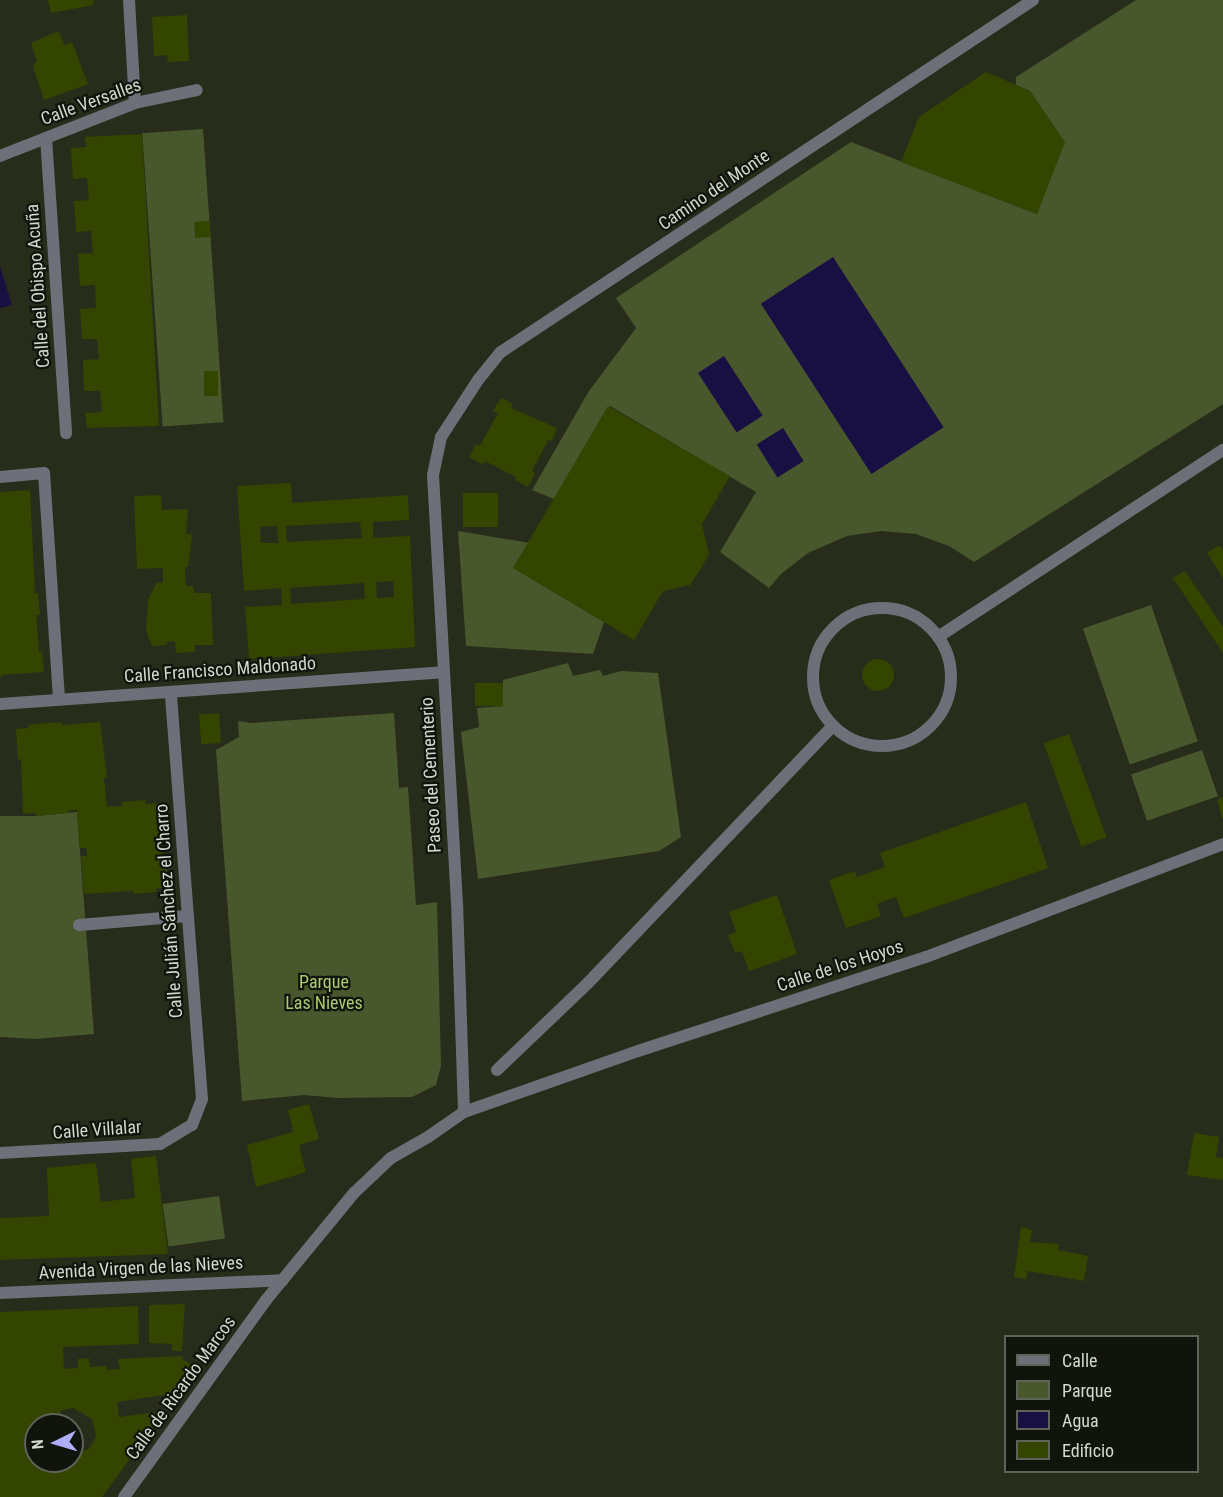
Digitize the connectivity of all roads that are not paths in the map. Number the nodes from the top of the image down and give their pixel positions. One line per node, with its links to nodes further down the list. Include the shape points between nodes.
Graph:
1 (129, 0): 4 (street)
2 (1033, 0): 8 (street, Camino del Monte, via 501,352)
3 (197, 90): 4 (street, Calle Versalles)
4 (135, 103): 5 (street, Calle Versalles)
5 (46, 138): 6 (street, Calle Versalles); 7 (street, Calle del Obispo Acuña)
6 (0, 156)
7 (66, 433)
8 (441, 437): 12 (street, Paseo del Cementerio, via 433,475)
9 (1223, 450): 11 (street)
10 (0, 477): 14 (street, via 44,472)
11 (938, 637): 16 (street, via 951,669 950,686 946,702 927,730 912,739 879,746 846,736); 16 (street, via 913,615 889,609 864,610 835,627 817,655 814,671 818,700)
12 (443, 672): 13 (street, Calle Francisco Maldonado); 21 (street, Paseo del Cementerio)
13 (171, 692): 14 (street, Calle Francisco Maldonado); 18 (street, Calle Julián Sánchez el Charro)
14 (59, 699): 15 (street, Calle Francisco Maldonado)
15 (0, 704)
16 (833, 726): 20 (street, via 583,989)
17 (1223, 844): 21 (street, Calle de los Hoyos, via 926,957)
18 (187, 916): 19 (street); 22 (street, Calle Julián Sánchez el Charro, via 202,1099)
19 (79, 925)
20 (498, 1070)
21 (464, 1112): 24 (street, Calle de Ricardo Marcos, via 392,1158 354,1193)
22 (192, 1125): 23 (street, Calle Villalar, via 160,1144)
23 (0, 1153)
24 (284, 1280): 25 (street, Avenida Virgen de las Nieves); 27 (street, Calle de Ricardo Marcos)
25 (255, 1281): 26 (street, Avenida Virgen de las Nieves); 27 (street)
26 (0, 1293)
27 (266, 1300): 28 (street, Calle de Ricardo Marcos)
28 (124, 1497)

